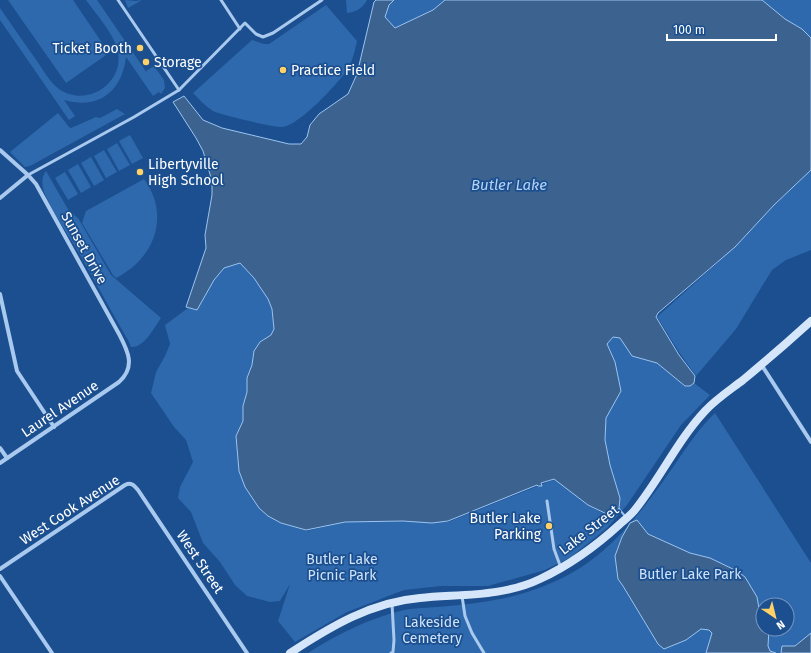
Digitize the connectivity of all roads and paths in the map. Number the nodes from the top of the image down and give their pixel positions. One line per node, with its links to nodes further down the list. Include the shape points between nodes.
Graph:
1 (118, 0): 5 (lane)
2 (221, 0): 4 (lane)
3 (322, 0): 4 (lane, via 263,37 245,23)
4 (240, 28): 5 (lane)
5 (179, 90): 7 (lane)
6 (0, 150): 7 (street, Sunset Drive)
7 (28, 175): 8 (street); 12 (street, Sunset Drive, via 36,184 128,351)
8 (0, 198)
9 (0, 294): 13 (street, via 17,372)
10 (811, 321): 11 (street, Lake Street)
11 (761, 364): 14 (street); 20 (street, Lake Street, via 706,410 633,511 581,556)
12 (128, 370): 13 (street, Laurel Avenue, via 119,382)
13 (54, 427): 16 (street, Laurel Avenue)
14 (811, 442)
15 (0, 448): 16 (street)
16 (8, 458): 17 (street, Laurel Avenue)
17 (0, 463)
18 (133, 484): 21 (street, West Cook Avenue, via 124,484); 26 (street, West Street)
19 (547, 501): 20 (lane, via 554,549)
20 (561, 568): 23 (street, Lake Street, via 517,587)
21 (0, 569)
22 (0, 576): 25 (street)
23 (462, 596): 24 (street, Lake Street, via 419,598); 29 (lane, via 472,634)
24 (392, 603): 27 (street, Lake Street, via 354,616); 28 (lane)
25 (52, 653)
26 (247, 653)
27 (290, 653)
28 (393, 653)
29 (484, 653)

